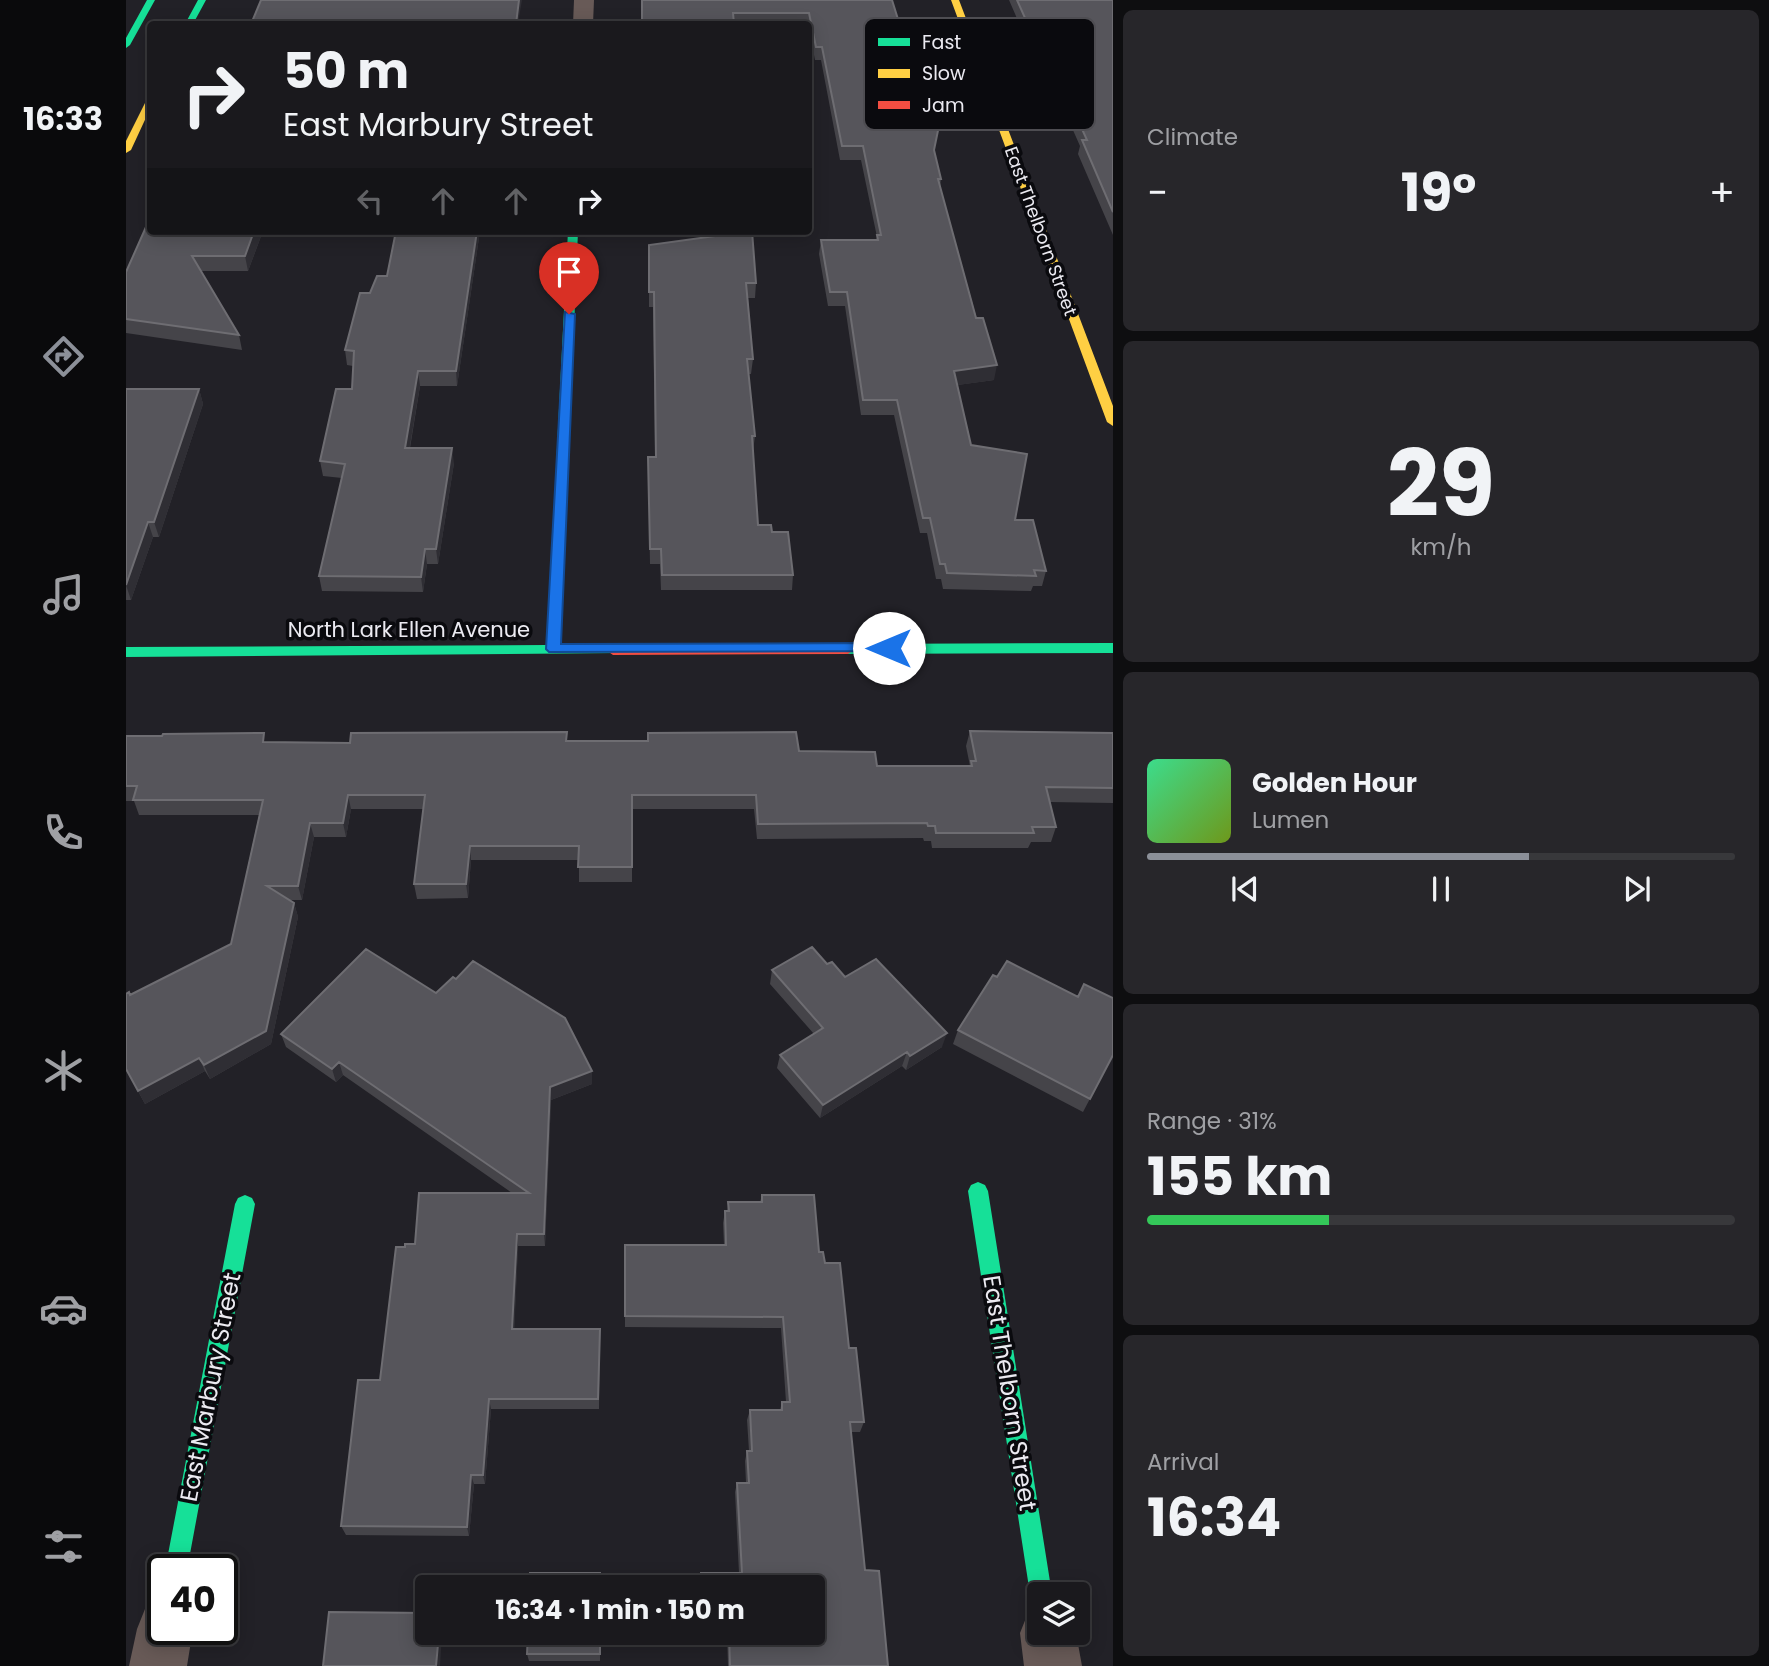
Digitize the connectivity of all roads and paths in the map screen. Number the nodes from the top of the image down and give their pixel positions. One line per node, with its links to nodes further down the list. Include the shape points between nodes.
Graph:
1 (151, 0): 8 (street)
2 (202, 0): 6 (street)
3 (584, 0): 7 (street)
4 (955, 0): 5 (street, East Thelborn Street)
5 (962, 18)
6 (191, 21)
7 (583, 21)
8 (126, 45)
9 (147, 108): 11 (street)
10 (1004, 130): 13 (street, East Thelborn Street)
11 (126, 150)
12 (573, 235): 15 (street)
13 (1113, 422)
14 (1113, 648): 15 (street, North Lark Ellen Avenue)
15 (554, 649): 16 (street, North Lark Ellen Avenue)
16 (126, 652)
17 (978, 1191): 20 (street, East Thelborn Street)
18 (245, 1204): 19 (street, East Marbury Street)
19 (179, 1554)
20 (1039, 1582)
21 (161, 1645): 23 (street)
22 (1050, 1645): 24 (street)
23 (158, 1666)
24 (1053, 1666)

